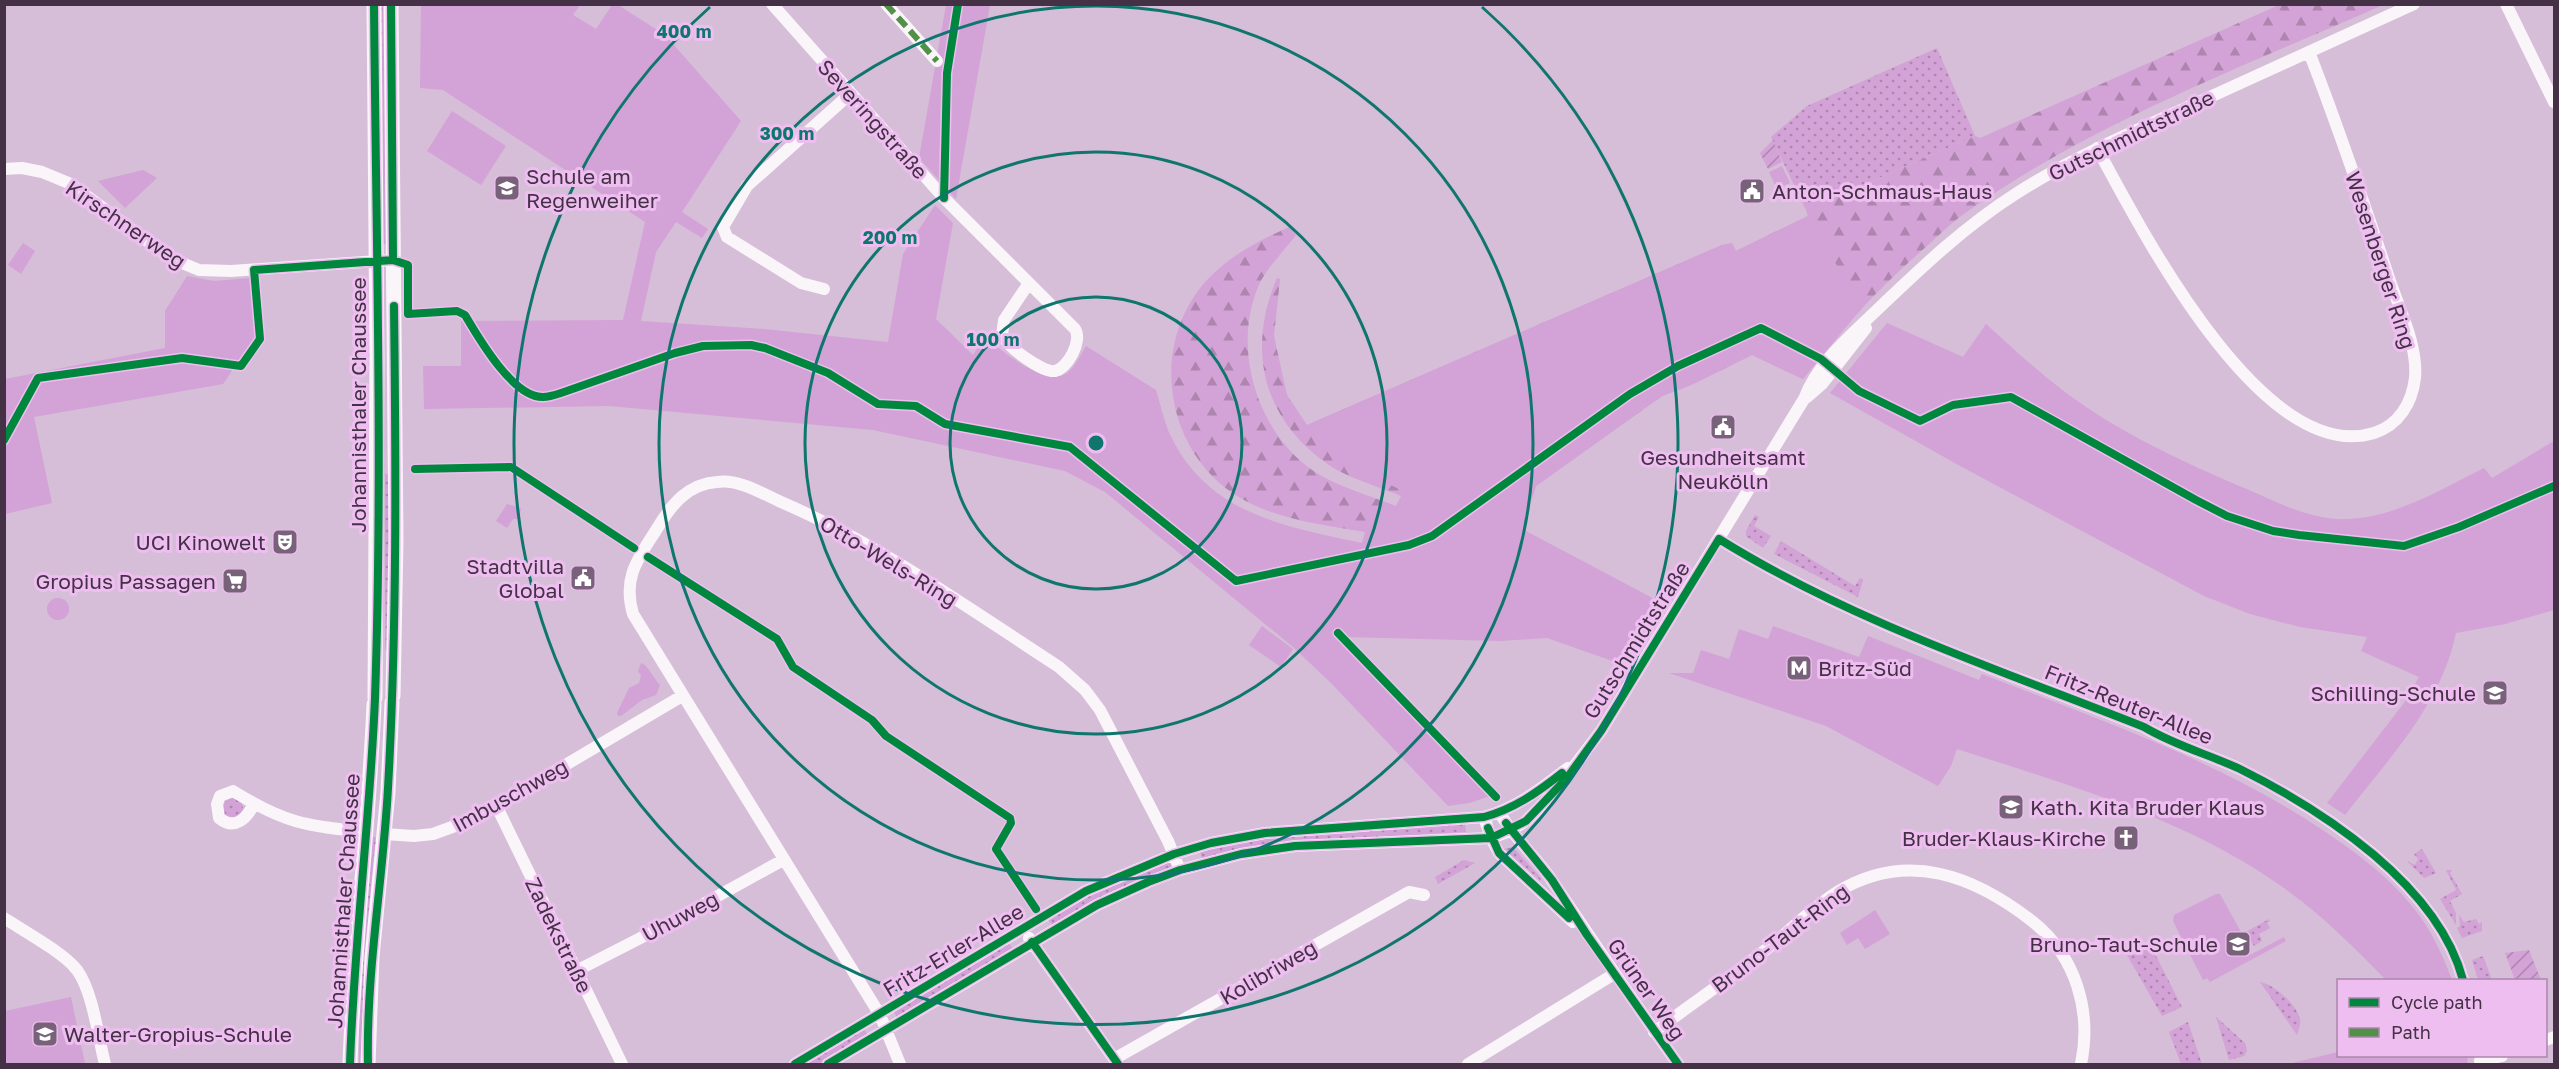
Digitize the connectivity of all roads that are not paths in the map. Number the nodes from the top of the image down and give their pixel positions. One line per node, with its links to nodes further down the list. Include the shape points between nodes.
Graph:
1 (374, 4): 14 (main road, Johannisthaler Chaussee)
2 (391, 4): 13 (main road, Johannisthaler Chaussee)
3 (772, 4): 9 (street, Severingstraße)
4 (886, 4): 8 (street)
5 (2414, 4): 7 (street, Gutschmidtstraße)
6 (2506, 4): 10 (street)
7 (2309, 52): 11 (street, Gutschmidtstraße); 11 (street, Wesenberger Ring, via 2413,354 2415,377 2409,402 2395,422 2380,431 2351,436 2326,432 2295,418 2261,390 2220,345 2168,273)
8 (936, 61)
9 (850, 94): 15 (street, Severingstraße, via 944,198); 16 (street, via 747,186 723,227 727,237 798,281)
10 (2554, 102)
11 (2097, 148): 17 (street, Gutschmidtstraße, via 2043,177 1977,221 1860,324 1810,383)
12 (4, 169): 14 (street, Kirschnerweg, via 42,172 71,184 170,258 199,270 231,272)
13 (393, 260): 14 (street, Kirschnerweg); 26 (main road, Johannisthaler Chaussee, via 396,540)
14 (376, 261): 25 (main road, Johannisthaler Chaussee, via 375,701)
15 (1029, 282): 15 (street, Severingstraße, via 1078,336 1077,346 1058,370 1043,369 1017,352 1002,335 1002,324)
16 (824, 289)
17 (1719, 539): 19 (street, Gutschmidtstraße); 38 (street, Fritz-Reuter-Allee, via 1787,579 1872,620 2144,727 2183,738 2310,810 2387,865 2411,890 2432,917)
18 (682, 696): 21 (street, Imbuschweg); 28 (street, Otto-Wels-Ring, via 633,614 629,598 632,570 666,514 682,496 708,483 739,484 850,533 1046,658 1075,681 1100,710); 29 (street, Otto-Wels-Ring)
19 (1581, 758): 22 (street, Gutschmidtstraße, via 1541,789); 24 (street, Gutschmidtstraße, via 1526,821)
20 (254, 804): 20 (street, Imbuschweg, via 242,820 231,823 219,818 220,796 233,791); 25 (street, Imbuschweg, via 305,825)
21 (497, 807): 26 (street, Imbuschweg, via 453,829 433,834); 36 (street, Zadekstraße)
22 (1500, 813): 23 (street, Fritz-Erler-Allee); 24 (street)
23 (1484, 817): 27 (street); 28 (street, Fritz-Erler-Allee, via 1265,833)
24 (1510, 831): 27 (street, Fritz-Erler-Allee); 34 (street, Grüner Weg, via 1552,880)
25 (365, 832): 26 (main road, Imbuschweg); 46 (main road, Johannisthaler Chaussee)
26 (384, 834): 47 (main road, Johannisthaler Chaussee, via 372,957)
27 (1491, 838): 30 (street, Fritz-Erler-Allee, via 1295,846 1241,854); 34 (street, Grüner Weg, via 1499,853)
28 (1174, 854): 30 (street, Otto-Wels-Ring); 33 (street, Fritz-Erler-Allee, via 1086,891)
29 (783, 860): 36 (street, Uhuweg); 39 (street, Otto-Wels-Ring)
30 (1180, 870): 35 (street, Fritz-Erler-Allee, via 1110,898)
31 (1424, 895): 44 (street, Kolibriweg, via 1409,892)
32 (4, 918): 45 (street, via 77,970 87,990)
33 (1023, 929): 35 (street); 39 (street, Fritz-Erler-Allee)
34 (1587, 935): 37 (street, Grüner Weg)
35 (1032, 942): 40 (street, Fritz-Erler-Allee); 44 (street)
36 (576, 971): 48 (street, Zadekstraße)
37 (1614, 974): 41 (street, Grüner Weg); 52 (street)
38 (2462, 979)
39 (880, 1015): 40 (street, Fritz-Erler-Allee); 49 (street, Fritz-Erler-Allee)
40 (886, 1031): 50 (street, Fritz-Erler-Allee); 51 (street)
41 (1654, 1032): 53 (street, Grüner Weg); 54 (street, Bruno-Taut-Ring, via 1839,891 1880,874 1926,871 1963,879 1986,890 2030,920 2055,944 2073,972 2082,1003 2085,1038)
42 (2496, 1057): 43 (street)
43 (2480, 1060)
44 (1116, 1062)
45 (105, 1065)
46 (350, 1065)
47 (368, 1065)
48 (622, 1065)
49 (795, 1065)
50 (828, 1065)
51 (900, 1065)
52 (1468, 1065)
53 (1678, 1065)
54 (2081, 1065)

